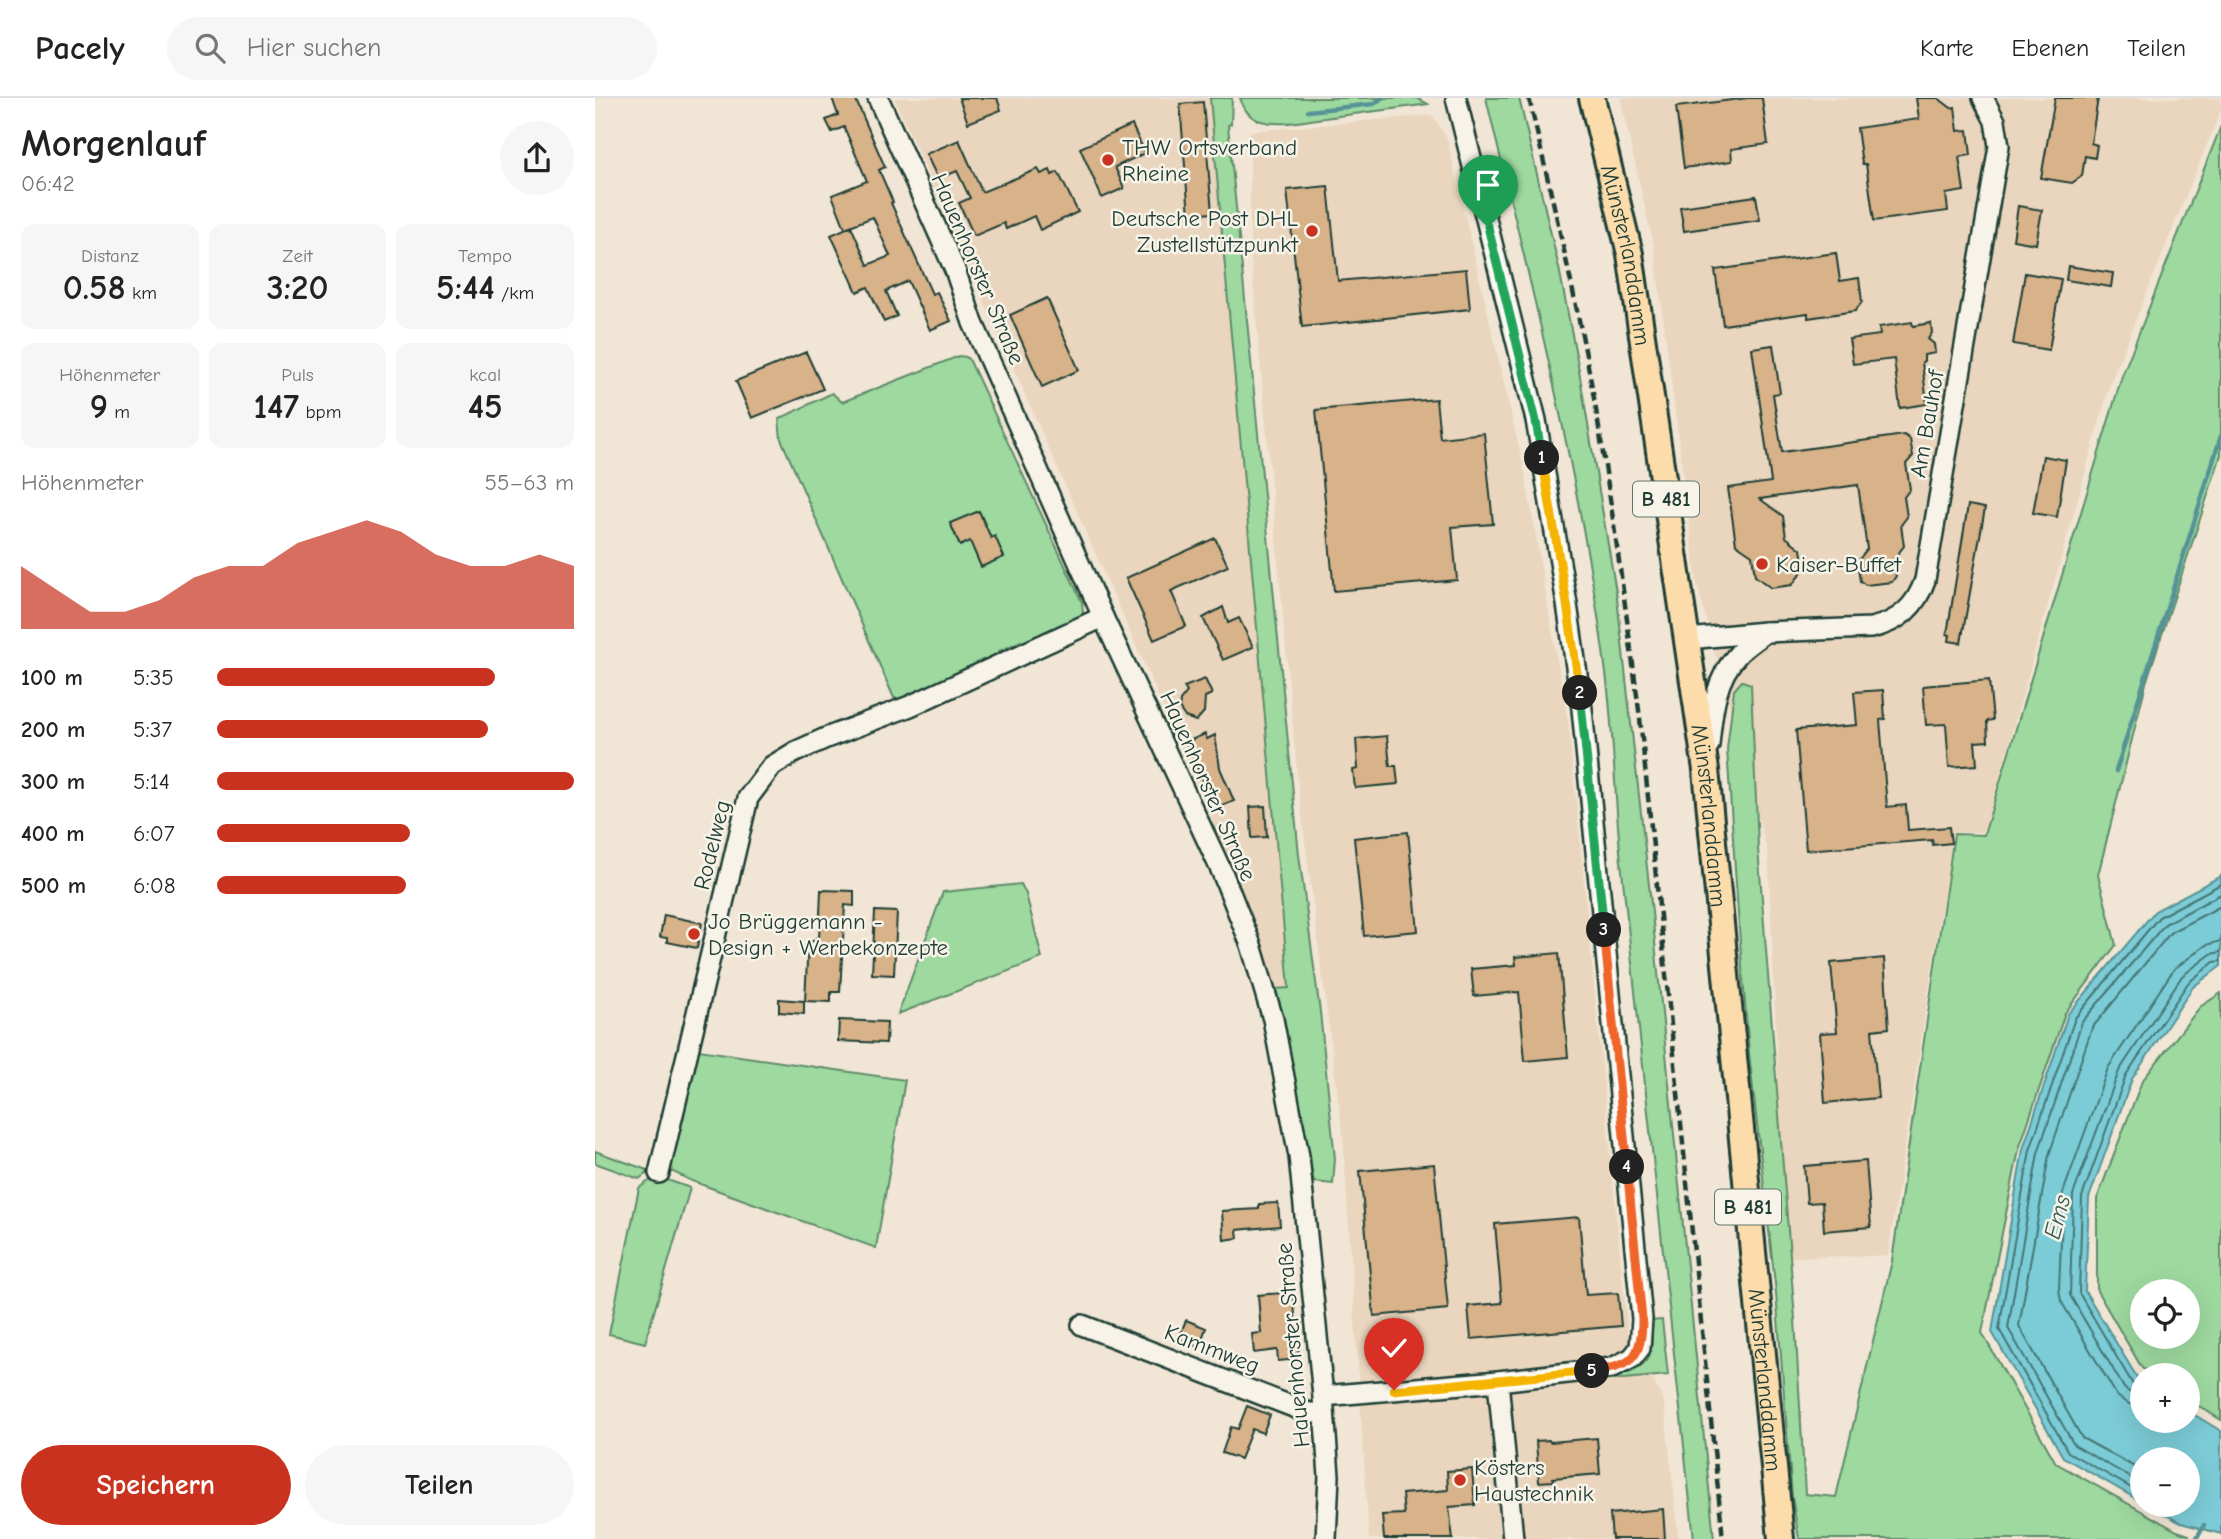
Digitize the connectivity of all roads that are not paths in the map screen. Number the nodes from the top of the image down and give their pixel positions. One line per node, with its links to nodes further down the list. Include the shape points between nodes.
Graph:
1 (878, 98): 5 (street, Hauenhorster Straße)
2 (1592, 98): 7 (main road, Münsterlanddamm / B 481, via 1630,254)
3 (1983, 98): 6 (street, Am Bauhof, via 1995,121 1999,146 1921,590 1907,613 1884,625)
4 (1453, 100): 11 (street, Kammweg, via 1536,421 1567,604 1584,723 1642,1319 1640,1348 1623,1364)
5 (1103, 617): 9 (street, Rodelweg, via 772,766 748,798); 12 (street, Hauenhorster Straße, via 1223,872 1273,1019 1299,1156)
6 (1765, 632): 7 (street, Am Bauhof); 8 (street, via 1739,653 1723,676 1713,706)
7 (1687, 639): 8 (main road, Münsterlanddamm / B 481)
8 (1706, 770): 15 (main road, Münsterlanddamm / B 481)
9 (659, 1173)
10 (1082, 1325): 12 (street, Kammweg, via 1309,1413)
11 (1498, 1381): 12 (street, Kammweg); 14 (street)
12 (1324, 1404): 13 (street, Hauenhorster Straße, via 1329,1476)
13 (1326, 1539)
14 (1513, 1539)
15 (1781, 1539)

